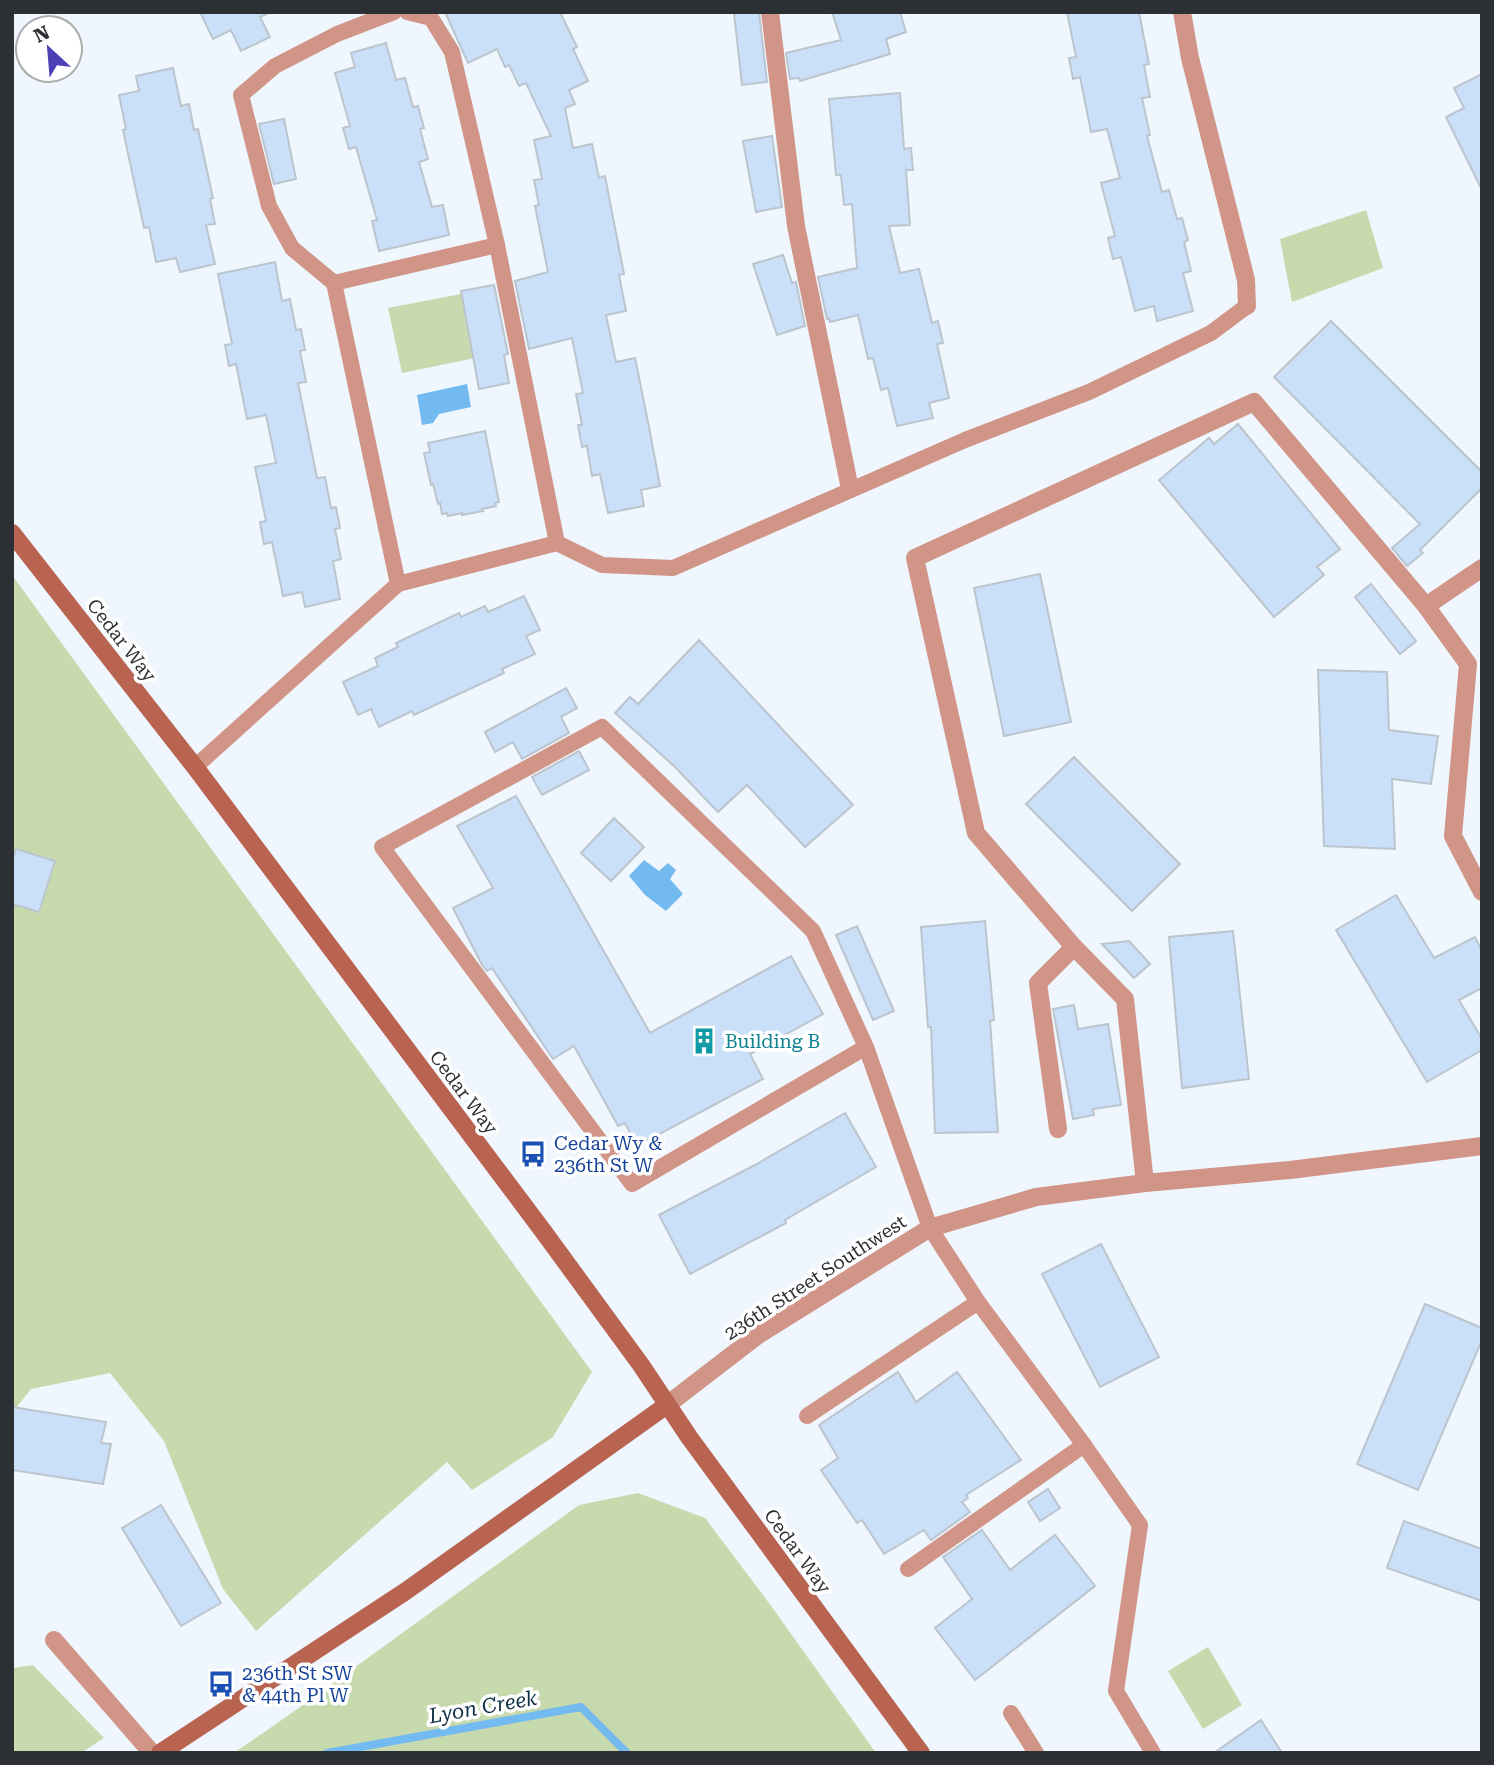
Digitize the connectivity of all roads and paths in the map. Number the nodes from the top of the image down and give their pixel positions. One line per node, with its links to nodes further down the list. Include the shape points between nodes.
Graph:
1 (394, 12): 6 (lane, via 337,34 275,66 241,95 269,206 292,248)
2 (407, 12): 5 (lane, via 431,18 452,52)
3 (770, 12): 8 (street, via 796,226)
4 (1182, 12): 7 (street, via 1243,267)
5 (497, 245): 6 (lane); 10 (lane)
6 (334, 283): 12 (lane)
7 (1247, 306): 8 (lane, via 1211,333 1089,392)
8 (850, 489): 10 (lane, via 673,568 602,565)
9 (12, 533): 14 (main road, Cedar Way)
10 (557, 543): 12 (lane)
11 (1482, 568): 13 (street)
12 (398, 583): 14 (lane)
13 (1426, 606): 15 (street, via 1468,664 1453,836); 16 (street, via 1254,402 915,558 976,834)
14 (195, 767): 23 (main road, Cedar Way, via 543,1231)
15 (1482, 892)
16 (1074, 947): 18 (street, via 1038,983); 20 (street, via 1125,999)
17 (866, 1047): 17 (lane, via 632,1184 382,847 602,727 813,931); 21 (lane)
18 (1058, 1129)
19 (1482, 1146): 20 (street, 236th Street Southwest)
20 (1145, 1183): 21 (street, 236th Street Southwest, via 1036,1197)
21 (930, 1228): 22 (lane); 23 (street, 236th Street Southwest, via 758,1335)
22 (978, 1302): 24 (lane); 25 (lane)
23 (667, 1405): 30 (main road, 236th Street Southwest, via 406,1591); 31 (main road, Cedar Way)
24 (807, 1416)
25 (1084, 1444): 26 (lane); 33 (lane, via 1140,1525 1116,1691)
26 (908, 1569)
27 (54, 1640): 29 (street)
28 (1010, 1713): 32 (lane)
29 (152, 1753)
30 (160, 1753)
31 (921, 1753)
32 (1036, 1753)
33 (1153, 1753)

